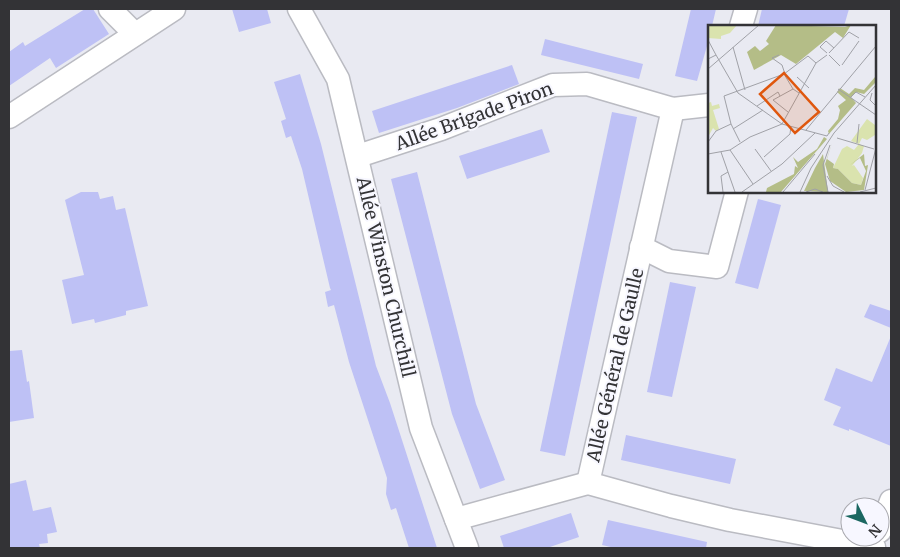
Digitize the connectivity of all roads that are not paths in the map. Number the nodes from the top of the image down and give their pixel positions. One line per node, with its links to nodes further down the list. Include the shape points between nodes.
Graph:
1 (110, 9): 6 (street)
2 (174, 9): 6 (street)
3 (299, 9): 10 (street, Allée Winston Churchill, via 338,79)
4 (746, 9): 5 (street)
5 (741, 25)
6 (135, 34): 9 (street)
7 (708, 105): 8 (street, Allée Brigade Piron)
8 (673, 109): 10 (street, Allée Brigade Piron, via 587,84 553,85 441,129); 12 (street, Allée Général de Gaulle)
9 (9, 117)
10 (358, 156): 14 (street, Allée Winston Churchill, via 421,428)
11 (737, 192): 12 (street, Allée Général de Gaulle, via 717,267 669,261)
12 (641, 247): 13 (street, Allée Général de Gaulle)
13 (588, 483): 14 (street); 15 (street, via 730,520)
14 (456, 519): 16 (street, Allée Winston Churchill)
15 (840, 536)
16 (467, 548)

